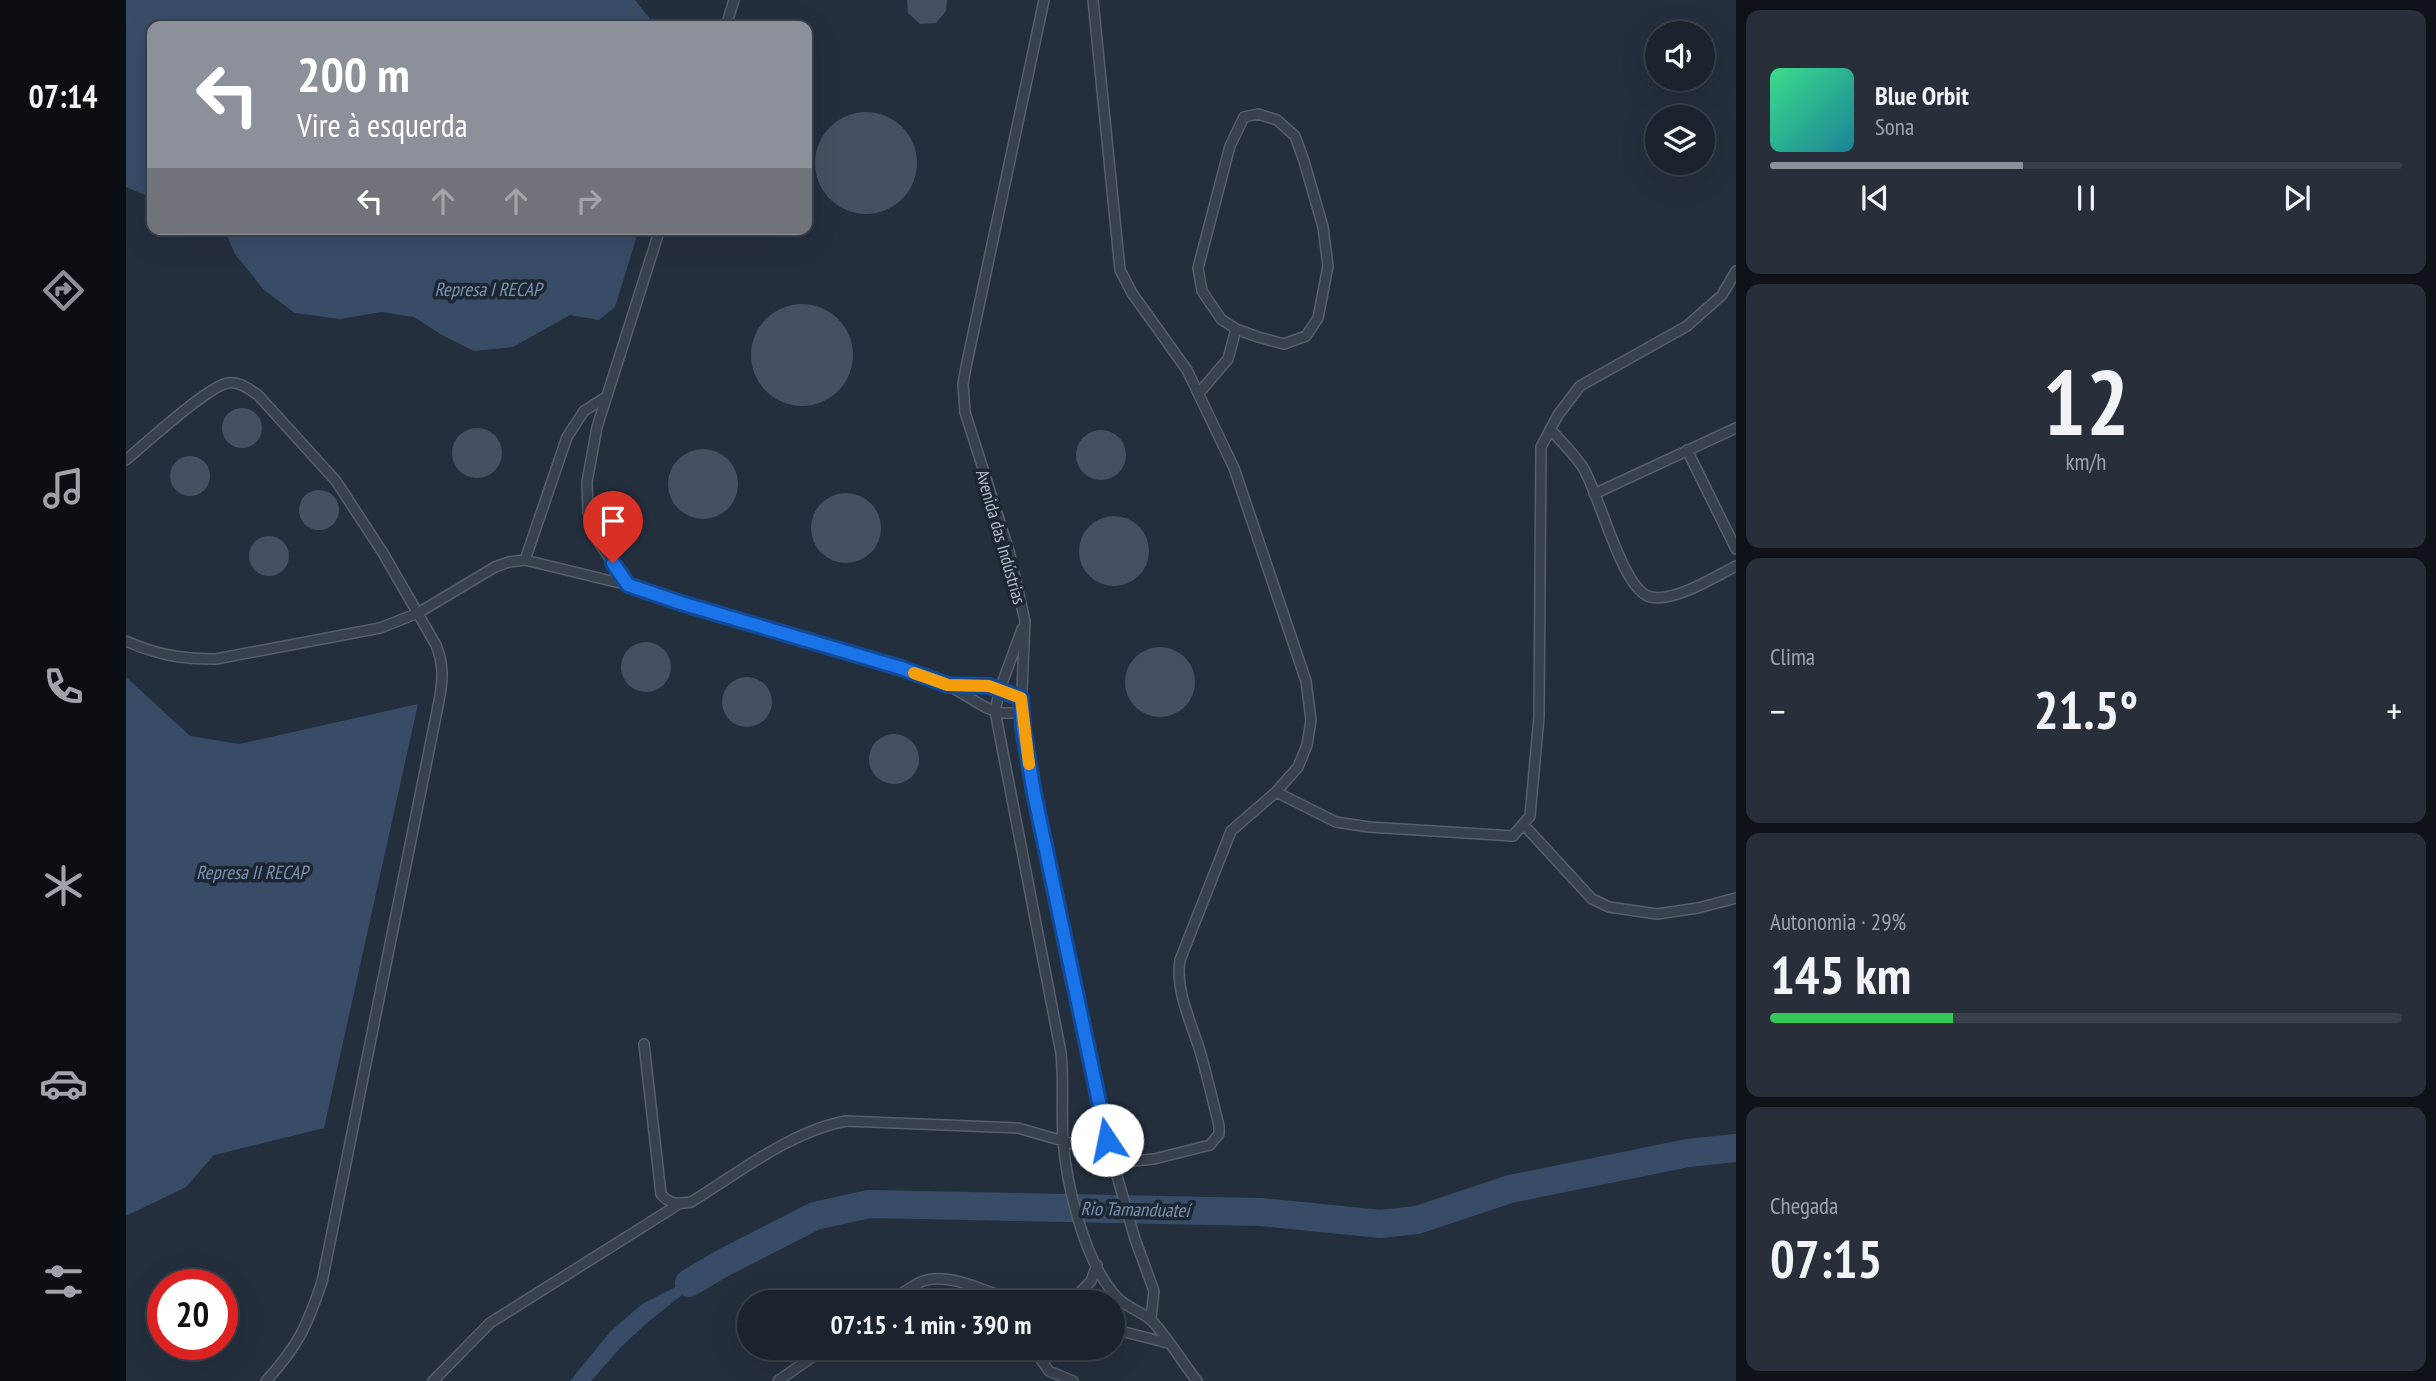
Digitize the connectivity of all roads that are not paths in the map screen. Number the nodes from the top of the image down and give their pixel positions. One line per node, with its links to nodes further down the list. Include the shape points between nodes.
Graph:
1 (734, 0): 4 (lane)
2 (1044, 0): 20 (lane, Avenida das Indústrias, via 963,384 965,412 1009,551)
3 (1093, 0): 8 (lane, via 1120,270)
4 (728, 21)
5 (658, 235): 9 (lane)
6 (1736, 271): 11 (lane, via 1722,295 1687,326 1580,386)
7 (1236, 329): 7 (lane, via 1221,319 1202,291 1198,268 1230,146 1244,117 1258,114 1277,120 1295,136 1323,227 1328,266 1318,318 1306,336 1284,344); 8 (lane, via 1228,359)
8 (1199, 393): 27 (lane, via 1234,468 1306,681 1311,720 1307,745 1298,767)
9 (606, 397): 16 (lane, via 584,411 567,437); 18 (lane, via 587,482 589,512 598,541)
10 (1736, 428): 12 (lane)
11 (1550, 429): 14 (lane, via 1583,467); 28 (lane, via 1541,447 1539,718 1530,816)
12 (1687, 450): 14 (lane); 15 (lane)
13 (126, 460): 19 (lane, via 190,405 225,383 247,387 336,481)
14 (1594, 494): 17 (lane, via 1627,574 1648,597 1663,598 1693,588)
15 (1736, 549)
16 (525, 560): 18 (lane); 19 (lane, via 495,567)
17 (1736, 566)
18 (628, 585): 22 (lane)
19 (418, 613): 21 (lane, via 380,628 216,659 155,653); 43 (lane, via 442,660 439,701 323,1282 307,1326)
20 (1025, 621): 23 (lane); 24 (lane, Avenida das Indústrias)
21 (126, 641)
22 (948, 685): 23 (lane); 25 (lane)
23 (1000, 689): 24 (lane); 25 (lane)
24 (1021, 698): 26 (lane, Avenida das Indústrias)
25 (995, 711): 26 (lane); 31 (lane, via 1061,1054)
26 (1021, 713): 32 (lane, Avenida das Indústrias)
27 (1276, 792): 28 (lane, via 1336,822 1369,827 1513,836); 32 (lane, via 1231,831 1178,972 1219,1134 1210,1145 1154,1159)
28 (1524, 824): 29 (lane, via 1592,900 1609,907 1657,914)
29 (1736, 898)
30 (645, 1044): 33 (lane, via 661,1194)
31 (1063, 1139): 32 (lane); 33 (lane, via 1018,1128 846,1121 805,1133 691,1202); 34 (lane, via 1066,1173 1084,1238)
32 (1111, 1156): 38 (lane, Avenida das Indústrias, via 1154,1291)
33 (679, 1204): 44 (lane, via 490,1323)
34 (1097, 1265): 37 (lane); 38 (lane, via 1112,1293)
35 (908, 1290): 36 (lane, via 933,1279)
36 (982, 1290)
37 (1082, 1290)
38 (1151, 1319): 40 (lane)
39 (1125, 1332): 40 (lane)
40 (1168, 1343): 47 (lane)
41 (808, 1360): 45 (lane)
42 (1041, 1360): 46 (lane, via 1049,1371)
43 (266, 1381)
44 (433, 1381)
45 (778, 1381)
46 (1073, 1381)
47 (1197, 1381)

